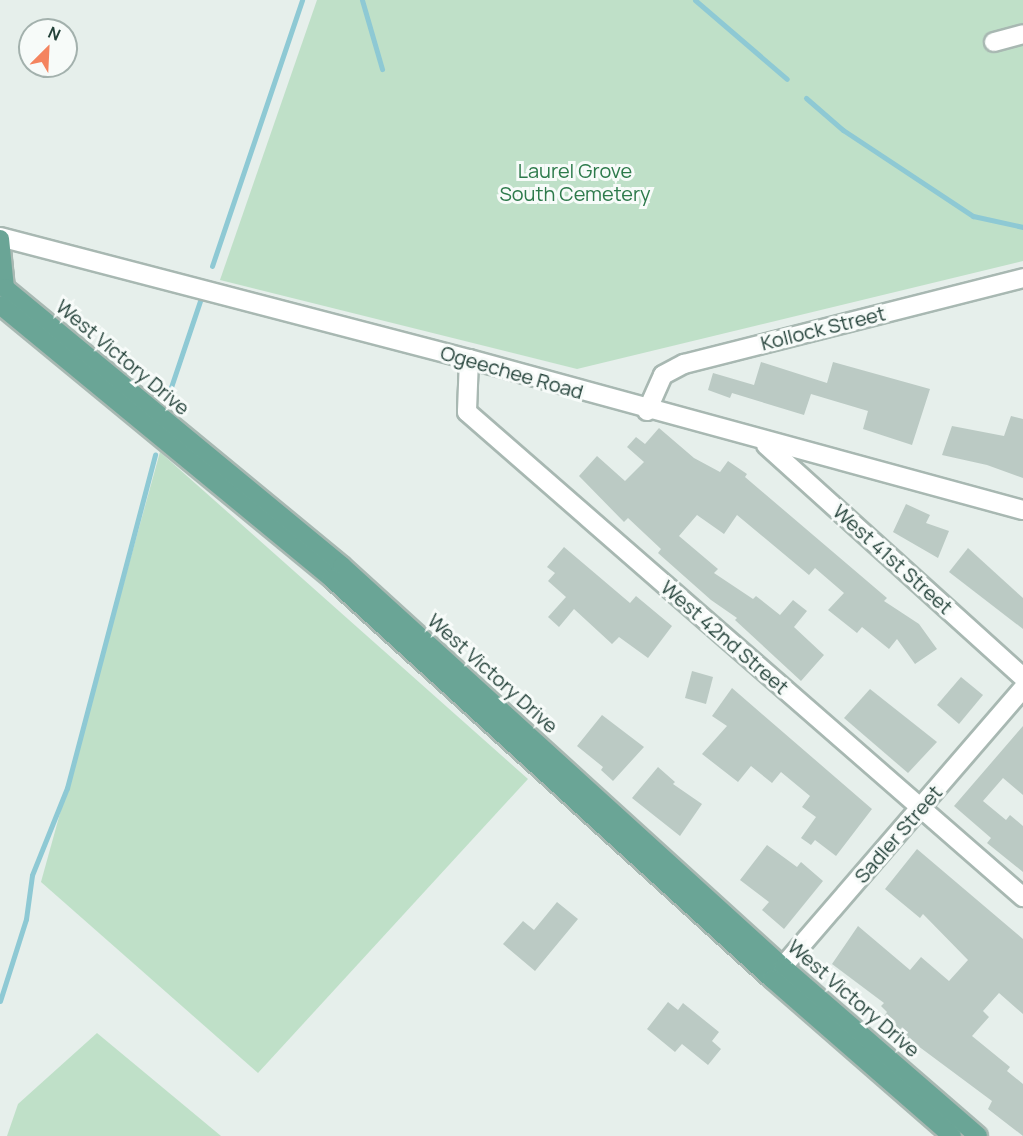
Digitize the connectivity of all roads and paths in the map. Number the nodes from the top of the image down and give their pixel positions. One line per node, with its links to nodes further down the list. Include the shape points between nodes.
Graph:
1 (1023, 34): 2 (street)
2 (994, 42)
3 (0, 238): 6 (street, Ogeechee Road); 14 (main road, West Victory Drive, via 5,288 342,566)
4 (1023, 278): 7 (street, Kollock Street, via 684,364 663,375)
5 (0, 305): 14 (main road, West Victory Drive, via 331,578)
6 (469, 359): 7 (street, Ogeechee Road); 12 (street, West 42nd Street, via 466,412)
7 (647, 411): 8 (street, Ogeechee Road)
8 (763, 442): 9 (street, Ogeechee Road); 10 (street, West 41st Street)
9 (1023, 510)
10 (1023, 677)
11 (1023, 688): 12 (street, Sadler Street)
12 (921, 807): 13 (street, West 42nd Street); 14 (street, Sadler Street)
13 (1023, 897)
14 (778, 973): 15 (main road, West Victory Drive); 16 (main road, West Victory Drive)
15 (952, 1136)
16 (978, 1136)

